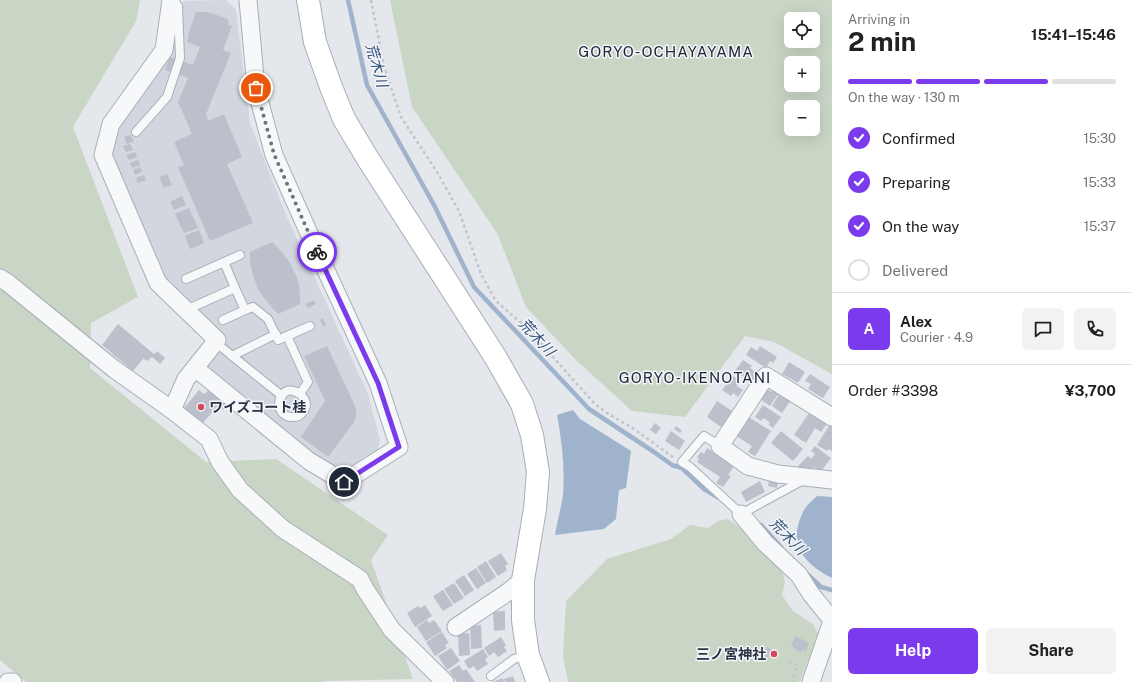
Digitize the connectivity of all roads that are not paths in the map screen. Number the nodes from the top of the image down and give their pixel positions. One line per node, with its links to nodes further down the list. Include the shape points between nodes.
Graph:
1 (173, 0): 4 (lane, via 178,6 180,58 167,97); 10 (street, via 164,50 111,124 103,155 158,283)
2 (248, 0): 18 (street, via 256,88 274,154 378,383 399,447 344,482 309,460)
3 (308, 0): 27 (street, via 315,42 344,119 496,358 522,404 532,435 538,472)
4 (136, 132)
5 (240, 255): 6 (lane)
6 (224, 262): 8 (lane); 9 (lane)
7 (0, 278): 21 (street, via 114,369)
8 (186, 279)
9 (235, 288): 10 (lane); 11 (lane)
10 (186, 310): 16 (street, via 217,340)
11 (245, 310): 12 (lane); 14 (lane, via 253,307 268,319)
12 (223, 320)
13 (310, 326): 15 (lane)
14 (276, 334): 15 (lane, via 278,340); 17 (lane)
15 (287, 336): 19 (lane, via 308,382)
16 (215, 342): 17 (lane); 18 (street)
17 (232, 356): 20 (lane)
18 (195, 368): 21 (street, via 186,379)
19 (300, 394): 20 (lane, via 290,390); 20 (lane, via 306,404 300,415 295,417 288,416 278,406)
20 (282, 396)
21 (172, 410): 34 (street, via 209,439 220,462 240,490 283,530 360,579 392,630)
22 (832, 417): 23 (street, via 766,376)
23 (720, 446): 24 (street, via 748,466 778,474); 26 (lane, via 704,436 682,462)
24 (809, 477): 25 (street); 26 (lane)
25 (832, 480)
26 (741, 514): 28 (street, via 765,543 799,575)
27 (523, 580): 29 (street); 30 (street)
28 (832, 620): 36 (street)
29 (456, 627)
30 (528, 655): 31 (lane, via 514,659); 35 (street)
31 (491, 676)
32 (8, 682): 33 (street)
33 (13, 682)
34 (445, 682)
35 (538, 682)
36 (811, 682)

